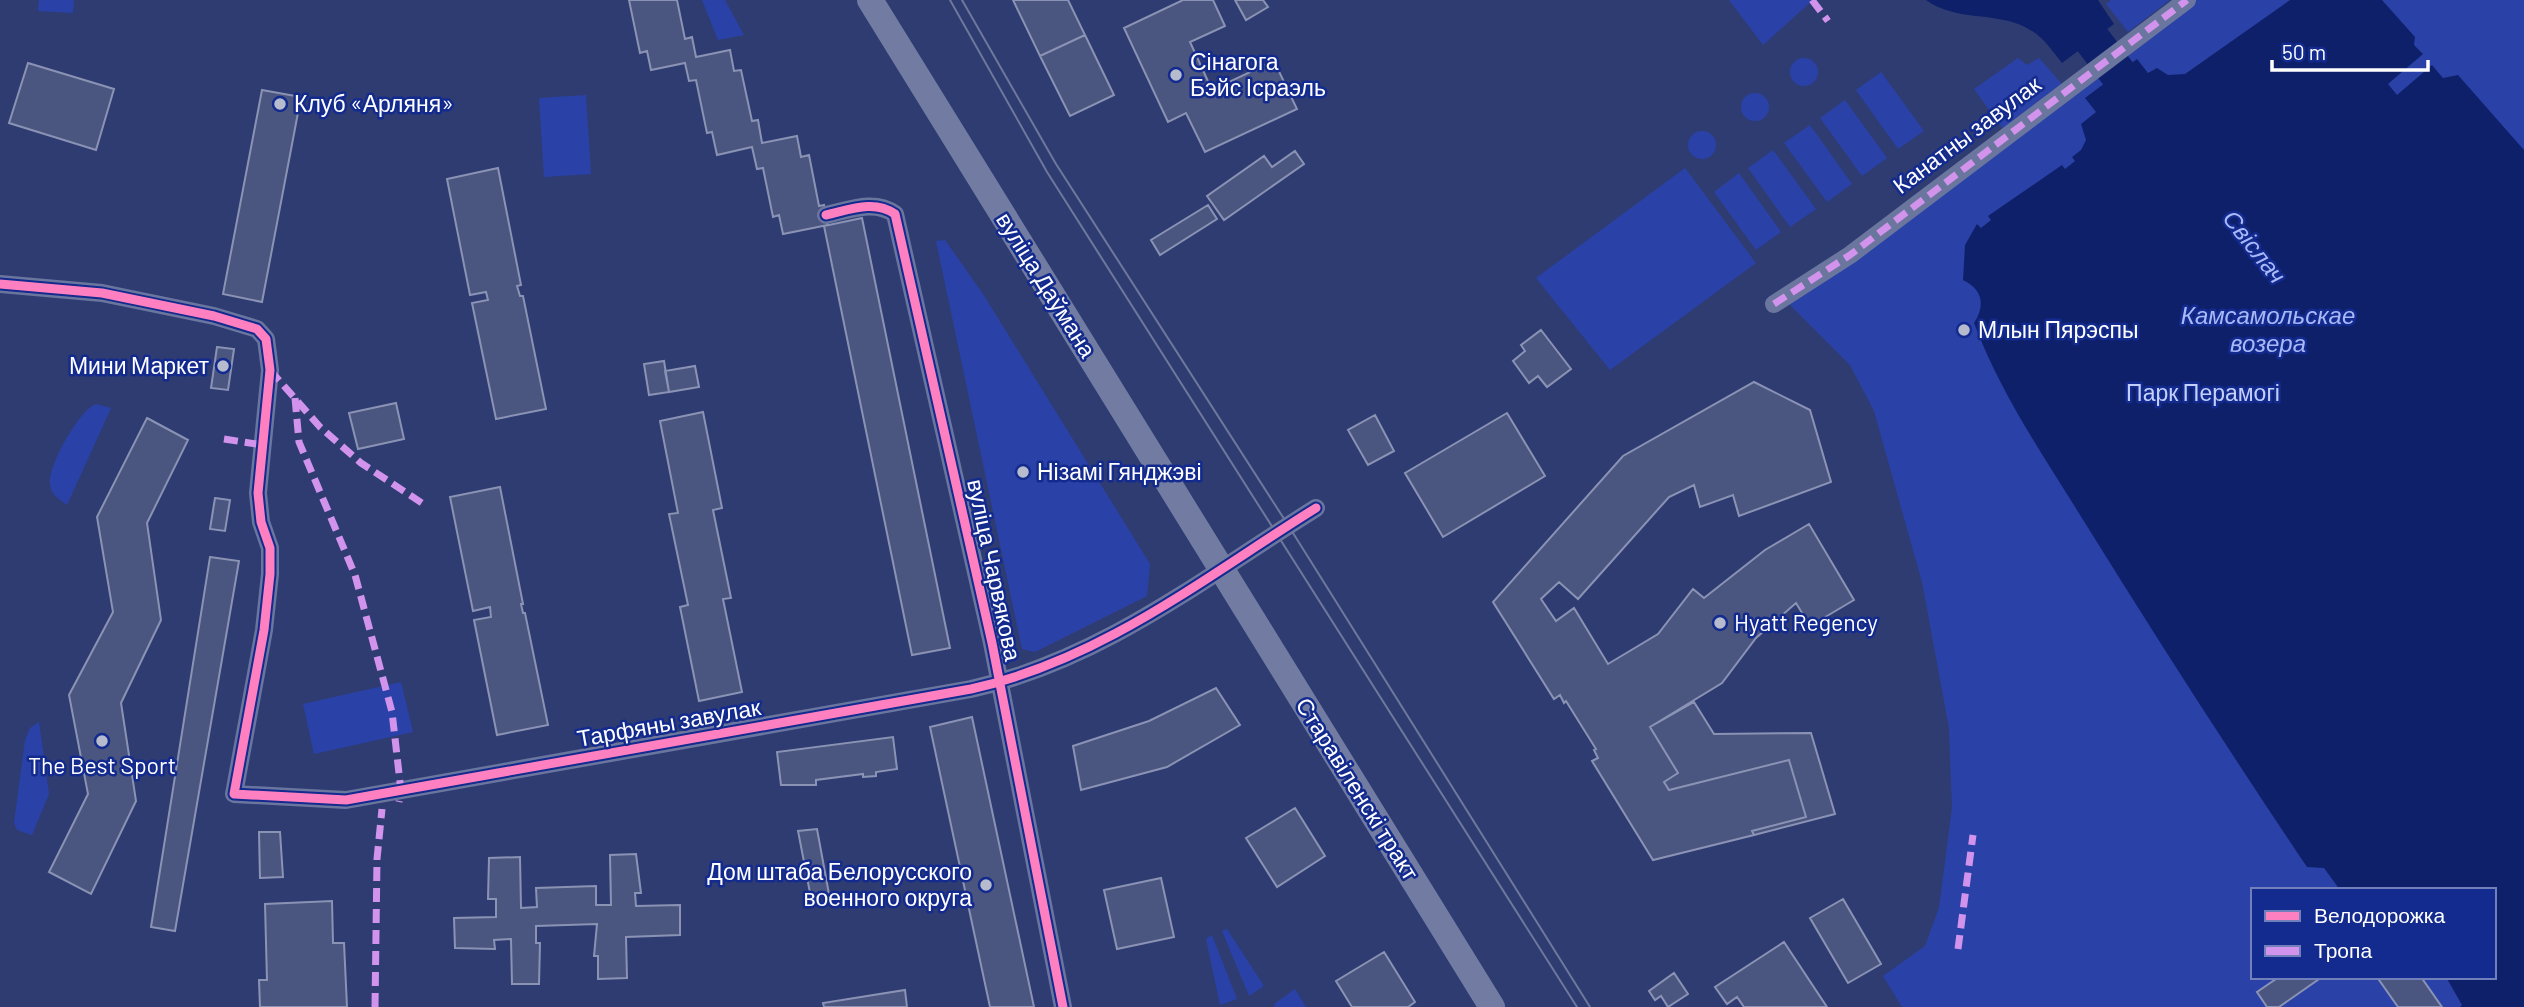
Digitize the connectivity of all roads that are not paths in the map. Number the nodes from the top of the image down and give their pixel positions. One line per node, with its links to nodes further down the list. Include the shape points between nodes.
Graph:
1 (870, 0): 7 (main road, вуліца Даўмана)
2 (2187, 0): 5 (street, Канатны завулак, via 1850,255)
3 (826, 215): 8 (street, вуліца Чарвякова, via 871,205 884,206 895,214)
4 (0, 284): 8 (street, Тарфяны завулак, via 102,293 214,316 257,329 266,339 270,370 258,493 270,548 270,574 234,794 346,800)
5 (1774, 304)
6 (1317, 508): 7 (street, Тарфяны завулак)
7 (1222, 570): 8 (street, Тарфяны завулак, via 1112,636 1027,676); 10 (main road, Старавіленскі тракт)
8 (998, 683): 9 (street, вуліца Чарвякова)
9 (1063, 1007)
10 (1492, 1007)

